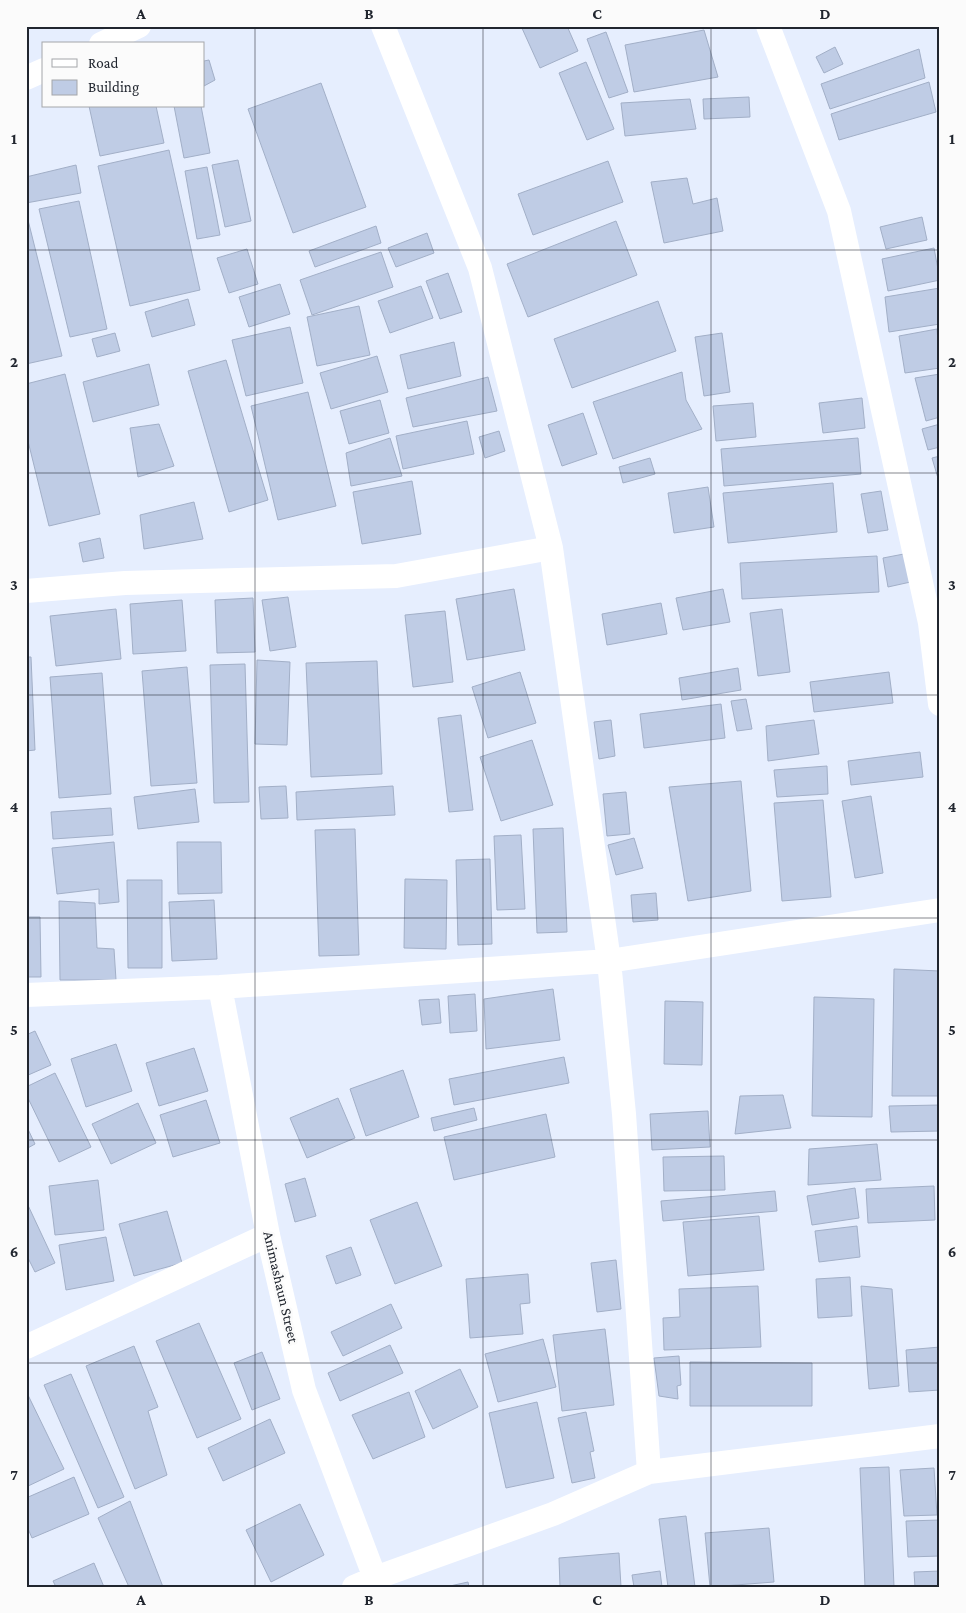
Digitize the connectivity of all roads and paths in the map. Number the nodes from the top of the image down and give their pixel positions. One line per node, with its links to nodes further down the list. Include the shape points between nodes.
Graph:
1 (139, 26): 4 (street)
2 (383, 26): 7 (street, via 480,268)
3 (768, 26): 9 (street, via 838,211 930,623)
4 (105, 42)
5 (42, 71): 6 (street)
6 (26, 78)
7 (551, 548): 8 (street, via 396,576 125,583); 11 (street)
8 (26, 591)
9 (940, 704)
10 (940, 910): 11 (street)
11 (610, 961): 12 (street); 17 (street)
12 (220, 987): 13 (street); 14 (street, Animashaun Street)
13 (26, 995)
14 (268, 1235): 15 (street); 18 (street, Animashaun Street, via 304,1390)
15 (26, 1347)
16 (940, 1436): 17 (street)
17 (649, 1472): 18 (street, via 553,1514)
18 (365, 1582)

